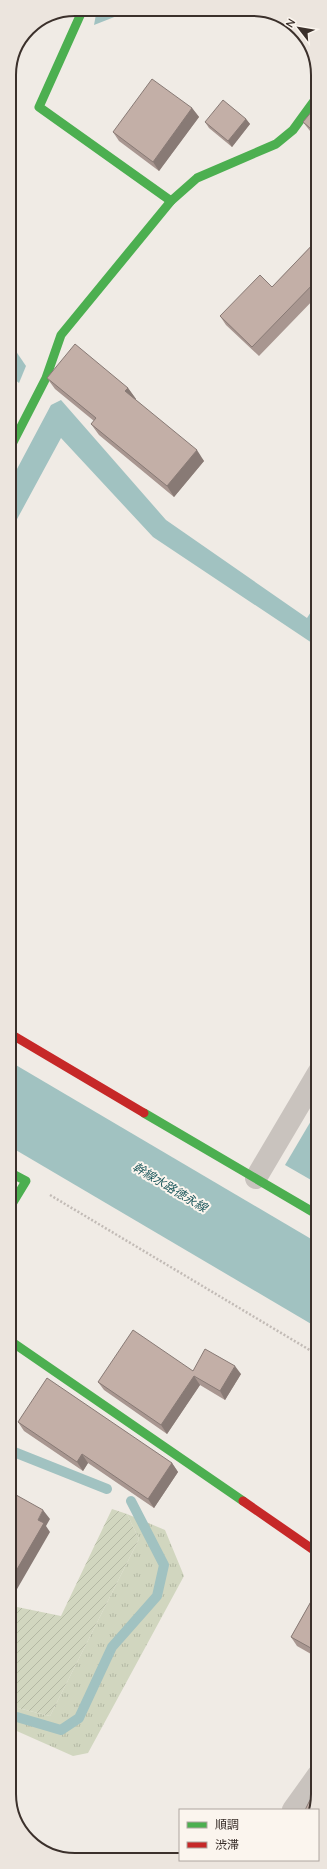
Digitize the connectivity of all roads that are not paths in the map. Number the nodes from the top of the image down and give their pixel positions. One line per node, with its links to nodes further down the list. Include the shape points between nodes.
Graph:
1 (80, 16): 3 (street, via 39,107)
2 (311, 106): 3 (street, via 293,130 276,144 197,178)
3 (171, 201): 4 (street, via 61,335 46,378)
4 (16, 436)
5 (16, 1037): 8 (street)
6 (311, 1085): 8 (street)
7 (16, 1176): 9 (street, via 26,1181)
8 (256, 1178): 10 (street)
9 (16, 1197)
10 (311, 1211)
11 (16, 1345): 12 (street)
12 (311, 1548)
13 (311, 1785): 14 (street)
14 (295, 1809)

